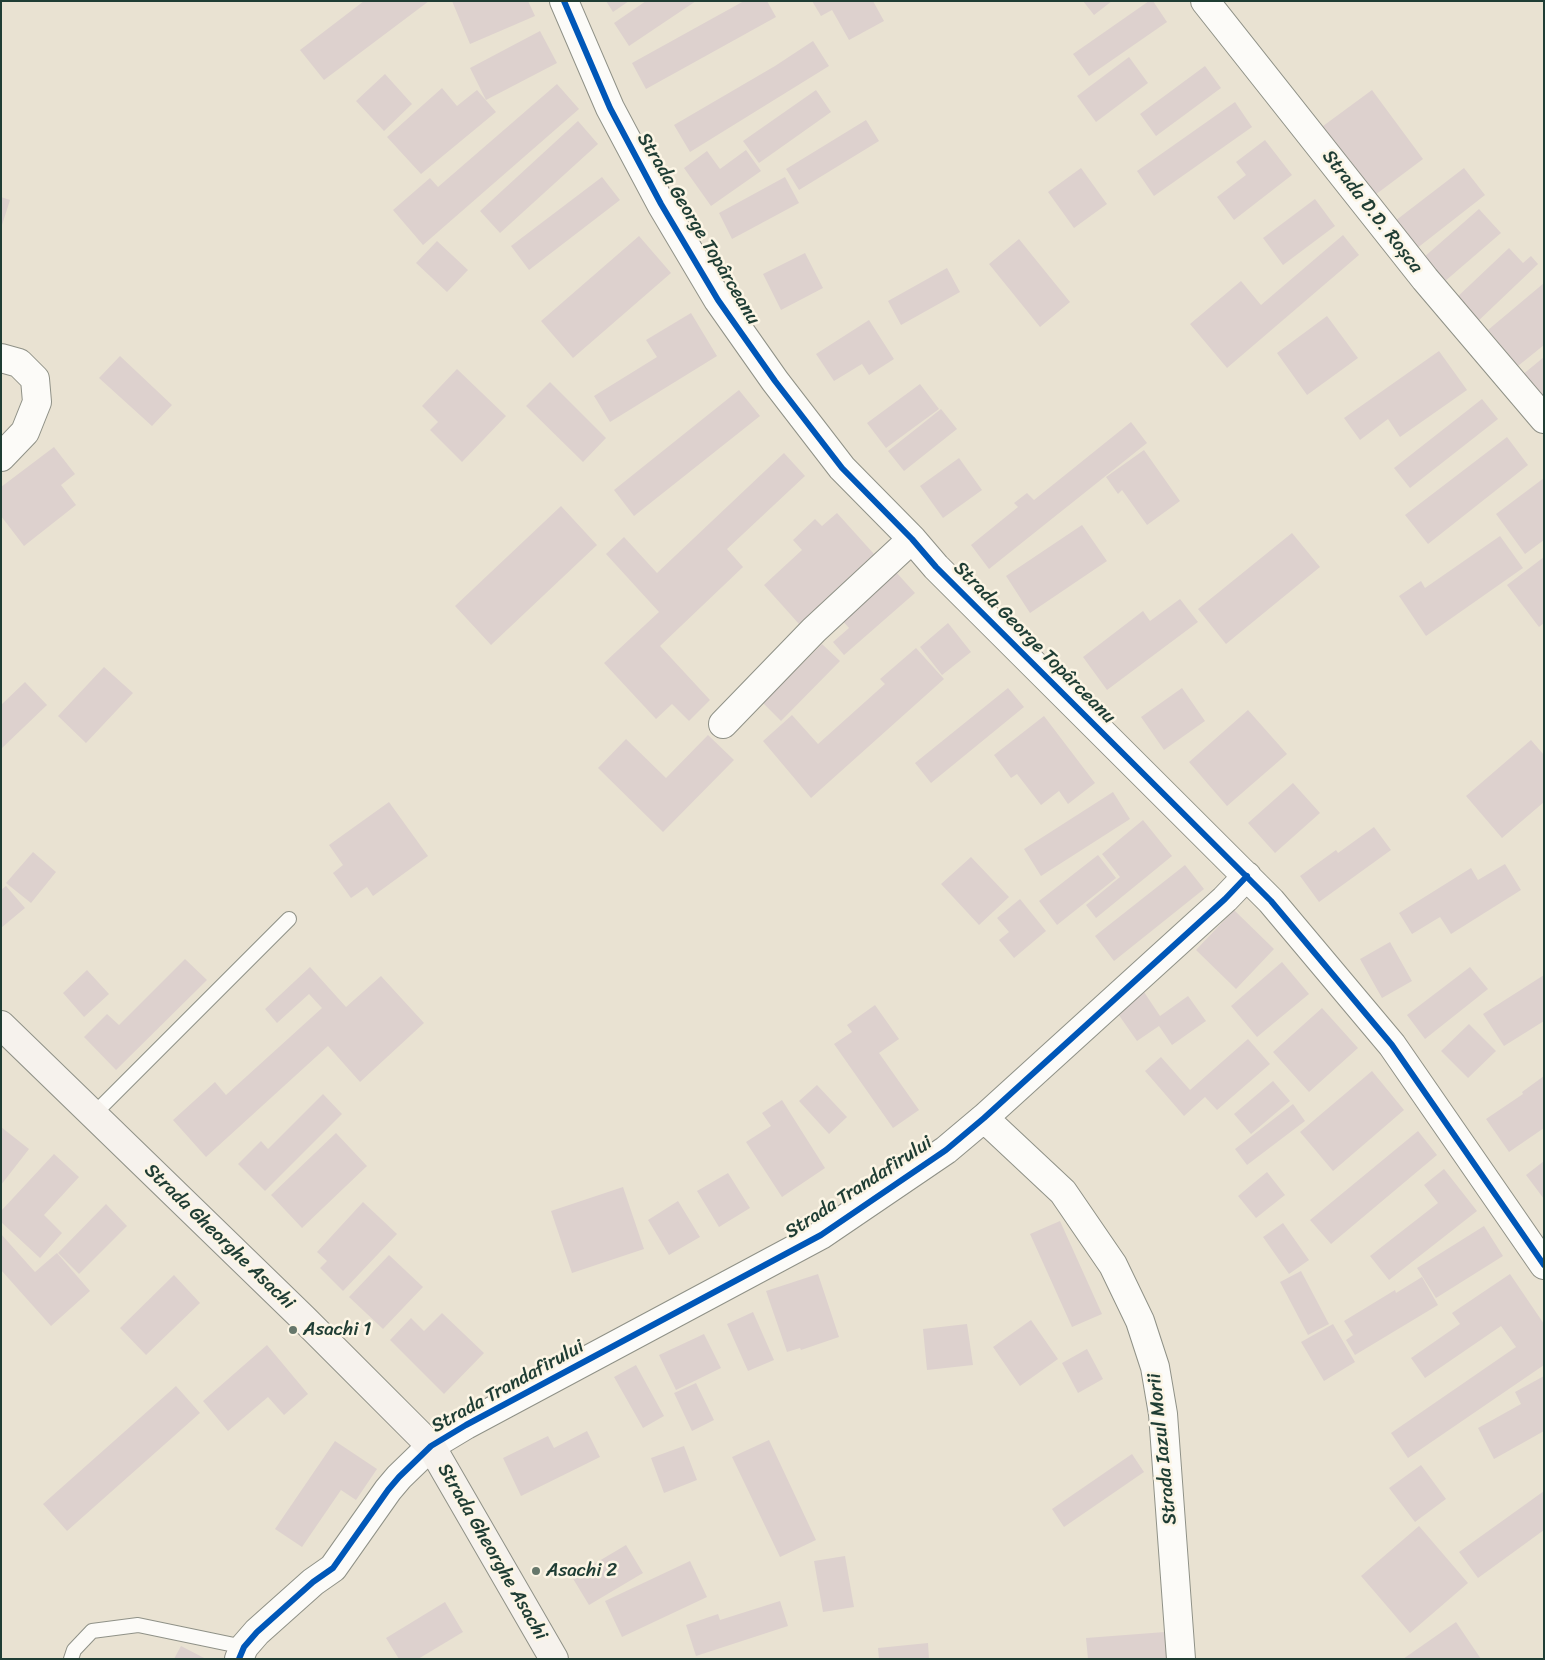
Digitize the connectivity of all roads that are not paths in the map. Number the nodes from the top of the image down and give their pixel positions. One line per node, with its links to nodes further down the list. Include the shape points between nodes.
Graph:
1 (564, 1): 6 (street, Strada George Topârceanu, via 610,108 661,204 718,300 842,468)
2 (1205, 1): 4 (street, Strada D.D. Roșca, via 1424,279)
3 (1, 358): 5 (street, via 18,363 35,379 37,402 25,432)
4 (1544, 419)
5 (1, 457)
6 (912, 539): 7 (street, via 814,630); 8 (street, Strada George Topârceanu, via 936,567)
7 (723, 724)
8 (1247, 876): 12 (street, Strada Trandafirului); 13 (street, Strada George Topârceanu, via 1392,1045)
9 (289, 919): 11 (lane)
10 (1, 1026): 11 (street, Strada Gheorghe Asachi)
11 (93, 1115): 14 (street, Strada Gheorghe Asachi, via 304,1318)
12 (984, 1118): 14 (street, Strada Trandafirului, via 946,1150 820,1235 466,1424); 18 (street, Strada Iazul Morii, via 1064,1192 1113,1265 1140,1321 1155,1367 1162,1414)
13 (1544, 1265)
14 (431, 1446): 15 (street, Strada Trandafirului, via 388,1490 333,1568 276,1614); 17 (street, Strada Gheorghe Asachi)
15 (241, 1653): 16 (lane, via 138,1625 92,1631 74,1650)
16 (71, 1659)
17 (554, 1659)
18 (1181, 1659)

